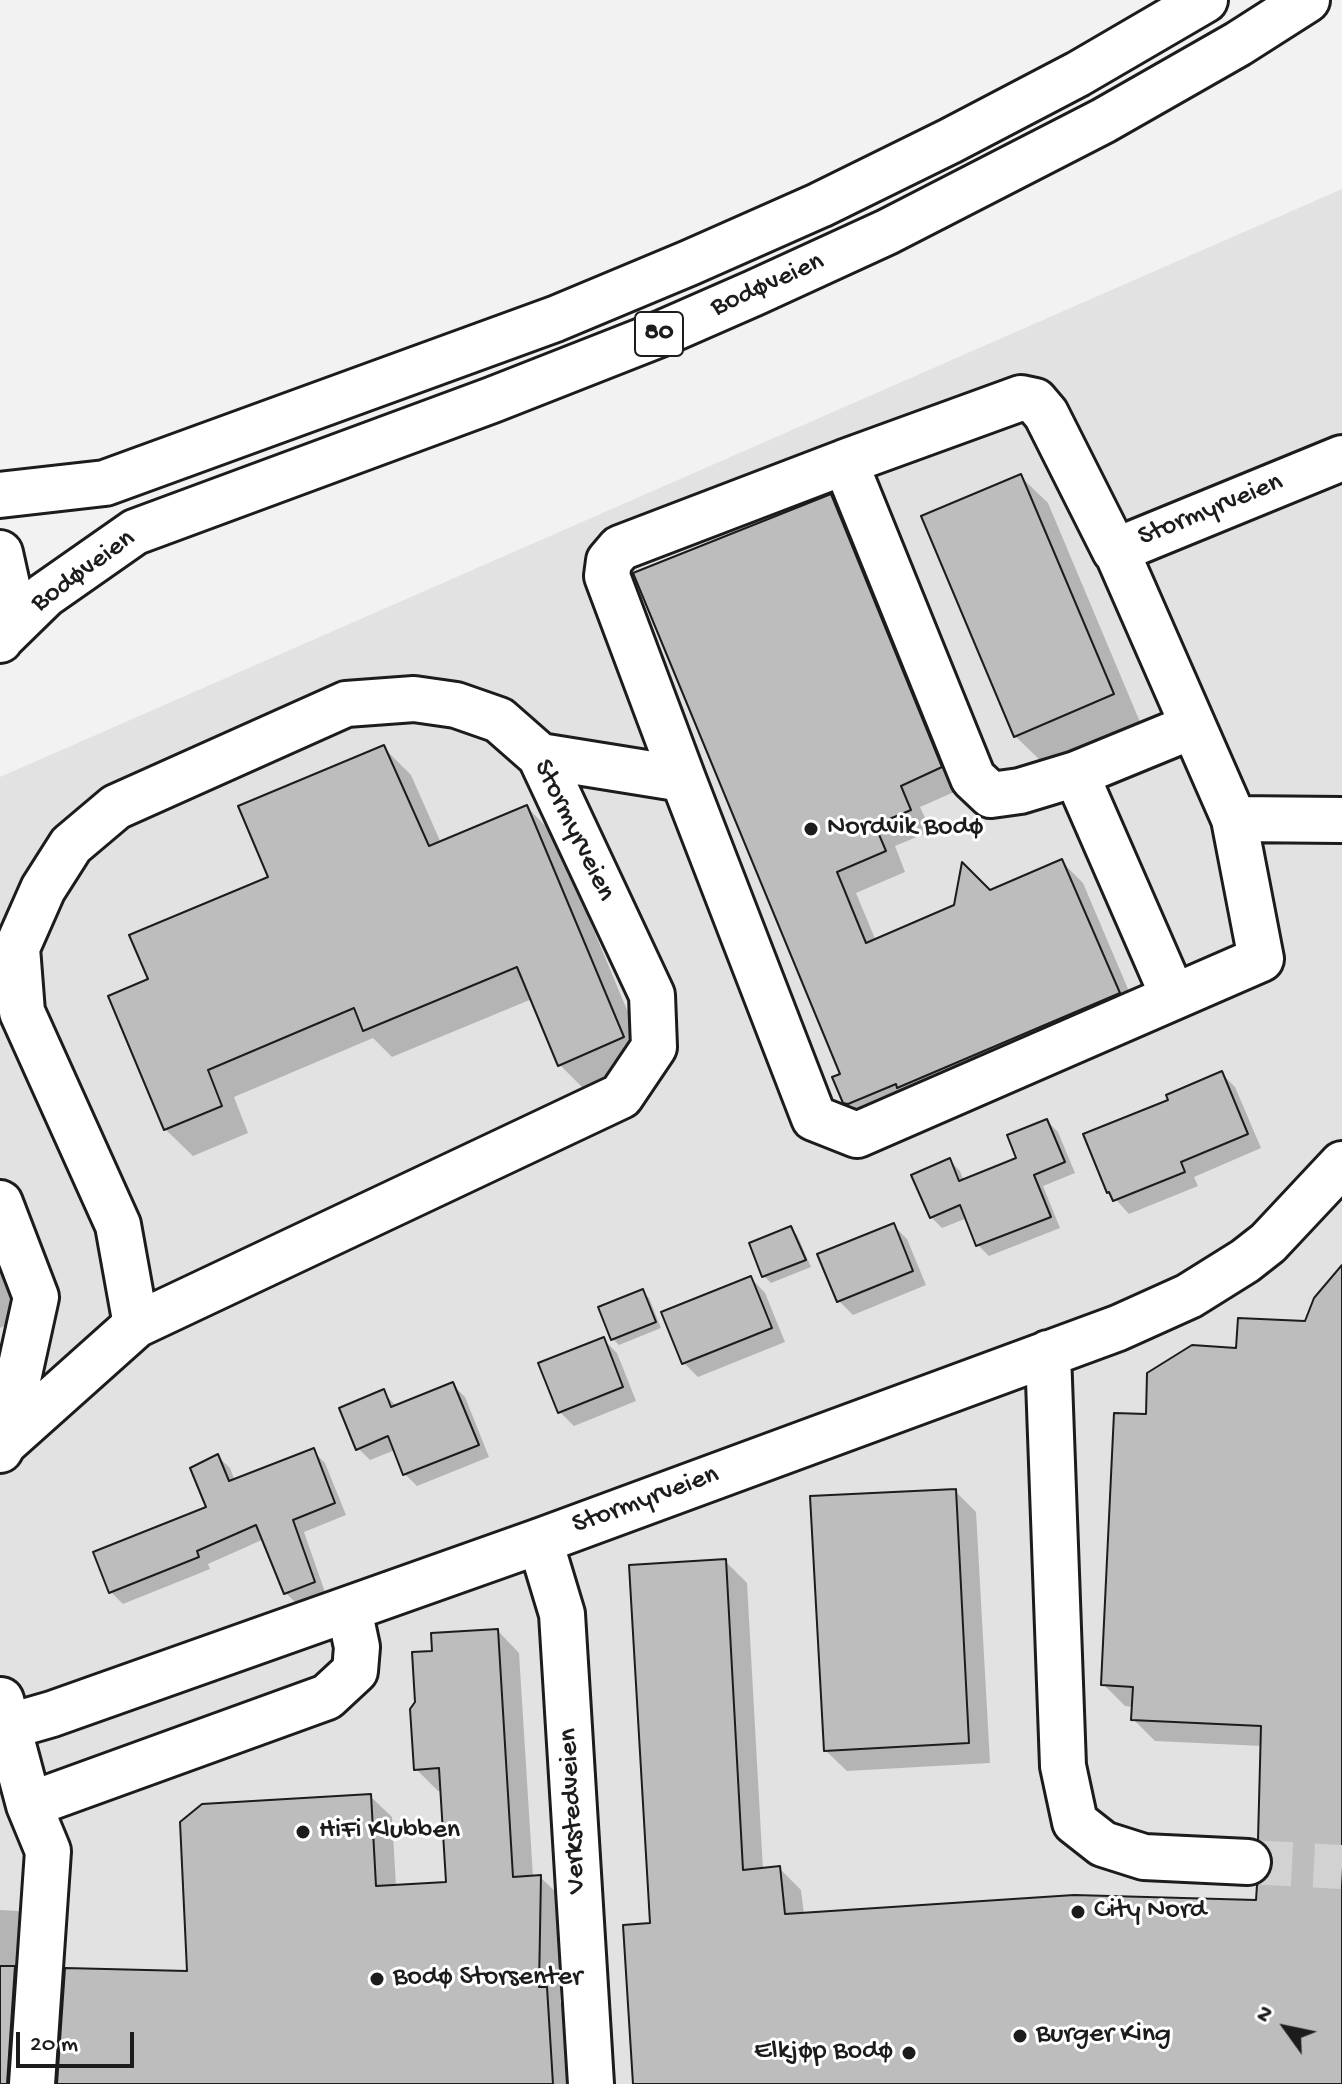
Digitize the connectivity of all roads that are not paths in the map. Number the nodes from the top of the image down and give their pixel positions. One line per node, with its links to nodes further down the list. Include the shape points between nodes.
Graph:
1 (1205, 0): 5 (main road, Bodøveien / 80, via 950,141 807,211 595,302 105,483)
2 (1307, 0): 8 (main road, Bodøveien / 80, via 1091,128 754,293 492,400 135,532 45,595)
3 (1342, 458): 6 (main road, Stormyrveien)
4 (845, 462): 6 (main road, Stormyrveien, via 1021,398 1035,401); 11 (main road, via 973,778 991,795); 12 (main road, Stormyrveien, via 620,548 609,561 607,576)
5 (0, 495)
6 (1116, 550): 9 (main road)
7 (0, 553): 8 (main road, Bodøveien / 80, via 8,589)
8 (1, 639)
9 (1193, 726): 11 (main road); 13 (main road)
10 (540, 756): 12 (main road); 20 (main road, Stormyrveien, via 652,995 654,1047 621,1096); 20 (main road, Stormyrveien, via 499,720 456,705 414,699 346,704 116,807 71,845 43,889 17,948 22,1012 118,1225)
11 (1076, 774): 15 (main road)
12 (683, 779): 15 (main road, Stormyrveien, via 814,1118 857,1135)
13 (1234, 819): 14 (main road); 15 (main road, Stormyrveien, via 1261,959)
14 (1342, 820)
15 (1173, 996)
16 (1342, 1164): 19 (main road, Stormyrveien)
17 (0, 1203): 22 (main road, via 36,1297)
18 (1342, 1208): 19 (main road, Stormyrveien)
19 (1268, 1243): 21 (main road, Stormyrveien, via 1189,1296)
20 (136, 1325): 22 (main road, Stormyrveien)
21 (1048, 1353): 23 (main road, Stormyrveien); 27 (main road, via 1063,1766 1075,1822 1103,1844 1144,1857)
22 (2, 1446)
23 (540, 1541): 24 (main road, Stormyrveien); 29 (main road, Verkstedveien, via 562,1614)
24 (349, 1609): 25 (main road, Stormyrveien, via 52,1714); 26 (main road, via 357,1647 355,1671 327,1697)
25 (3, 1718): 26 (main road)
26 (29, 1805): 28 (main road, via 48,1851)
27 (1248, 1862)
28 (32, 2084)
29 (591, 2084)

